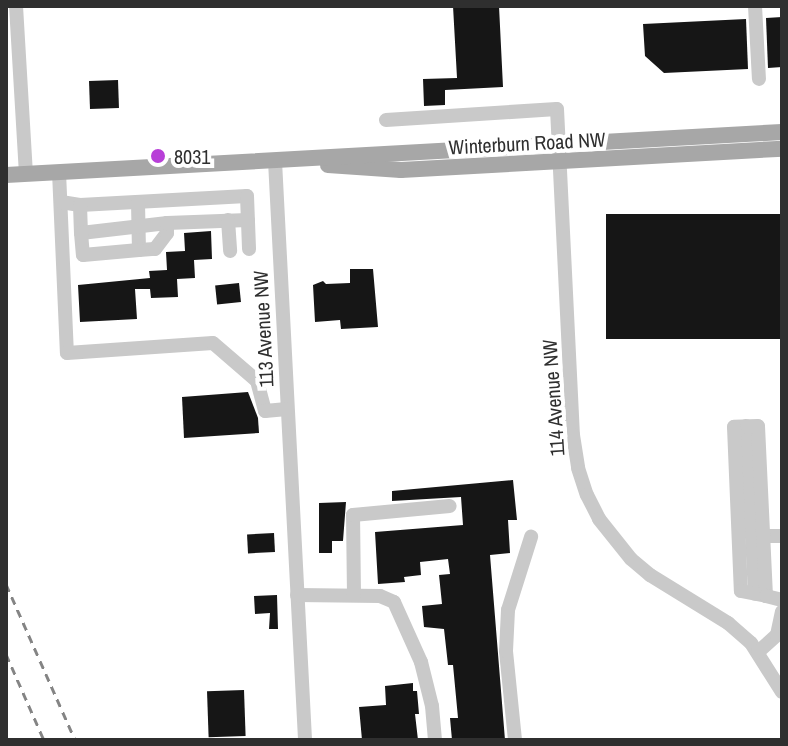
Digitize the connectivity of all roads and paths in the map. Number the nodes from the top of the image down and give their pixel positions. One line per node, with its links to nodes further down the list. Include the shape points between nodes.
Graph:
1 (16, 6): 3 (street)
2 (755, 6): 4 (street)
3 (13, 79): 11 (street)
4 (759, 79)
5 (386, 120): 8 (street, 114 Avenue NW, via 557,109)
6 (782, 132): 8 (main road, Winterburn Road NW)
7 (782, 149): 8 (main road, Winterburn Road NW)
8 (559, 154): 9 (main road, Winterburn Road NW, via 401,170); 34 (street, 114 Avenue NW, via 573,435 587,495 631,559 728,623)
9 (275, 161): 10 (main road, Winterburn Road NW); 24 (street, 113 Avenue NW)
10 (59, 172): 11 (main road, Winterburn Road NW); 13 (street)
11 (26, 174): 12 (main road, Winterburn Road NW)
12 (6, 175)
13 (61, 202): 15 (street); 24 (street, via 67,353 213,343 257,381 265,411)
14 (138, 203): 15 (street); 17 (street, via 247,196); 19 (street)
15 (80, 205): 20 (street)
16 (228, 220): 17 (street); 18 (street); 23 (street)
17 (248, 220): 21 (street)
18 (167, 223): 19 (street); 22 (street, via 167,233 155,249)
19 (139, 228): 20 (street); 22 (street)
20 (81, 233): 22 (street, via 83,255)
21 (249, 249)
22 (139, 250)
23 (230, 251)
24 (287, 409): 29 (street, 113 Avenue NW)
25 (450, 506): 30 (street, via 353,515)
26 (763, 536): 27 (street); 31 (street); 31 (street, via 758,426 734,427 741,591)
27 (782, 536)
28 (531, 537): 38 (street, via 508,610 506,651)
29 (297, 595): 30 (street); 36 (street, 113 Avenue NW)
30 (354, 595): 37 (street, via 394,602 421,662)
31 (760, 595): 32 (street)
32 (782, 600)
33 (782, 612): 34 (street, via 777,635)
34 (758, 652): 35 (street, 114 Avenue NW)
35 (782, 692)
36 (305, 740)
37 (435, 740)
38 (515, 740)

